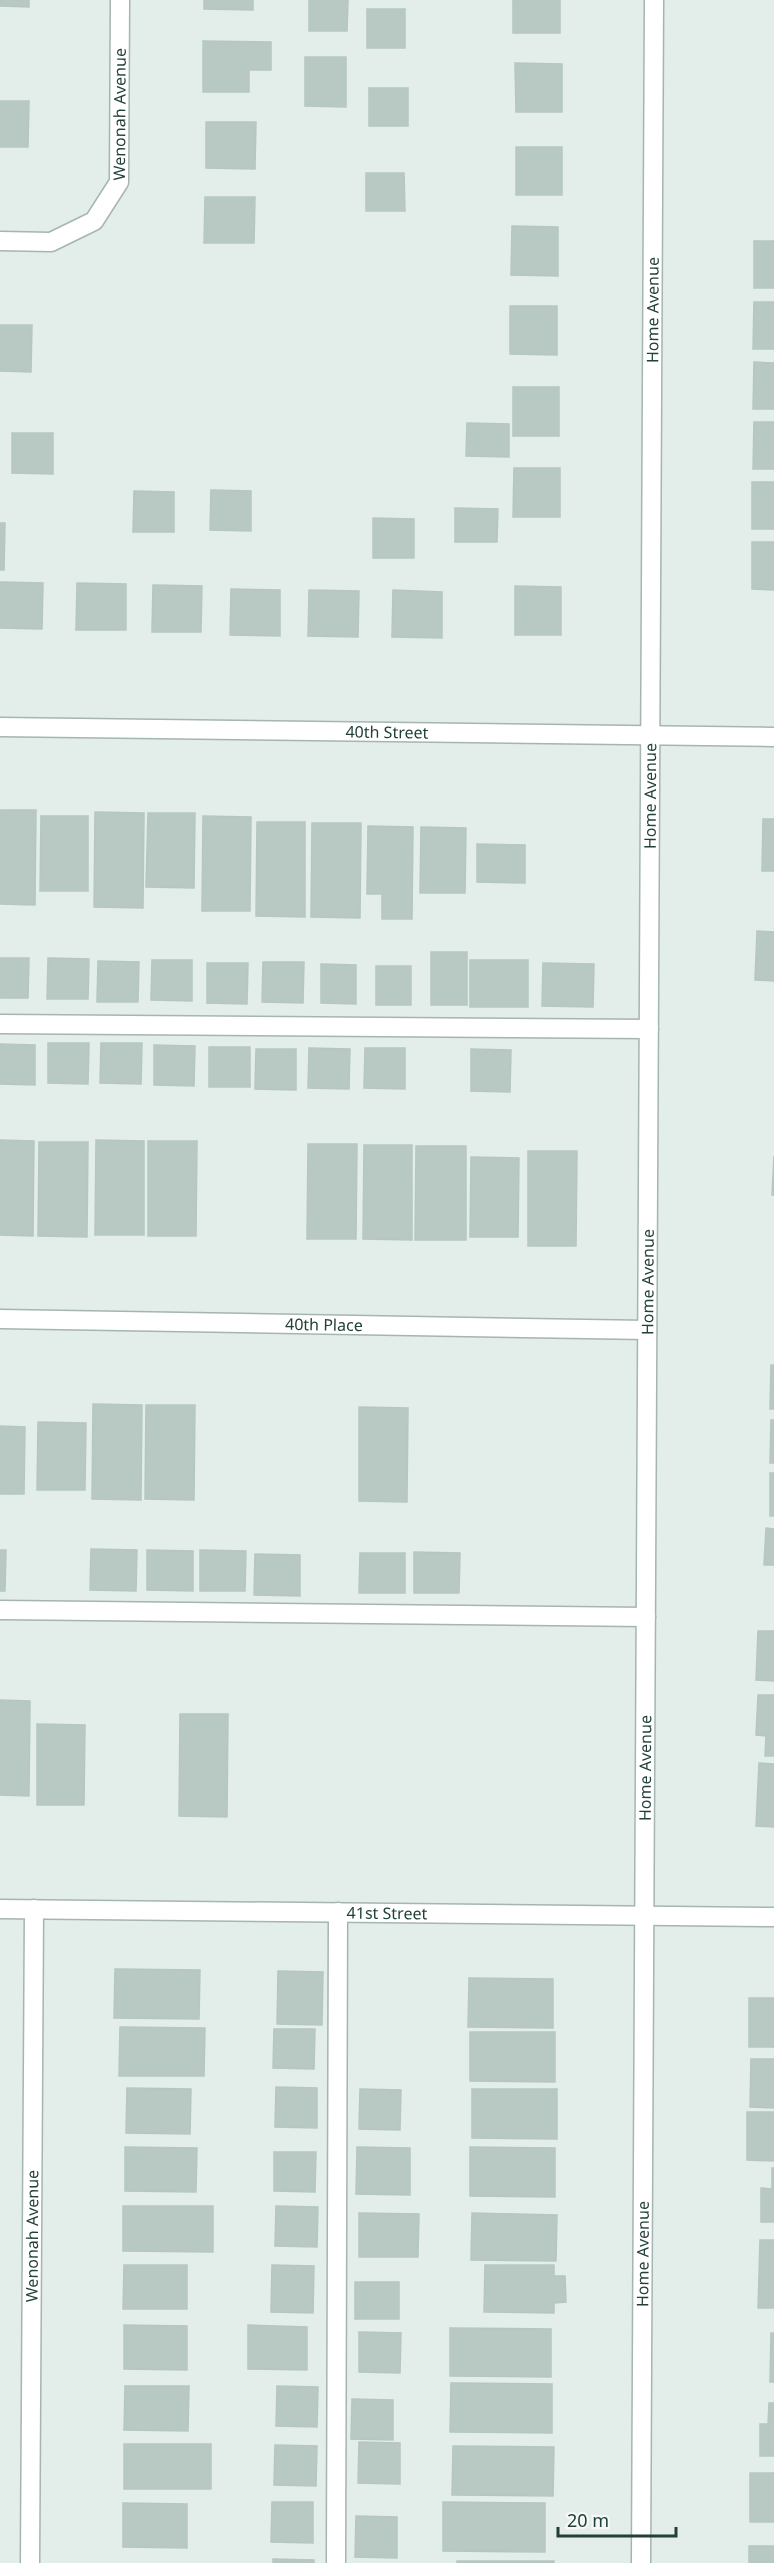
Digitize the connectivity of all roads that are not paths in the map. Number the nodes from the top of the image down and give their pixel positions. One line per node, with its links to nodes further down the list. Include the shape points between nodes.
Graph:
1 (120, 0): 3 (street, Wenonah Avenue, via 119,182 94,221 51,242)
2 (654, 0): 5 (street, Home Avenue)
3 (0, 241)
4 (0, 727): 5 (street, 40th Street)
5 (650, 735): 6 (street, 40th Street); 8 (street, Home Avenue)
6 (774, 737)
7 (0, 1024): 8 (street)
8 (649, 1029): 10 (street, Home Avenue)
9 (0, 1319): 10 (street, 40th Place)
10 (647, 1330): 12 (street, Home Avenue)
11 (0, 1610): 12 (street)
12 (646, 1617): 16 (street, Home Avenue)
13 (0, 1909): 14 (street, 41st Street)
14 (34, 1909): 15 (street, 41st Street); 18 (street, Wenonah Avenue)
15 (338, 1912): 16 (street, 41st Street); 19 (street)
16 (645, 1915): 17 (street, 41st Street); 20 (street, Home Avenue)
17 (774, 1917)
18 (30, 2563)
19 (336, 2563)
20 (641, 2563)

